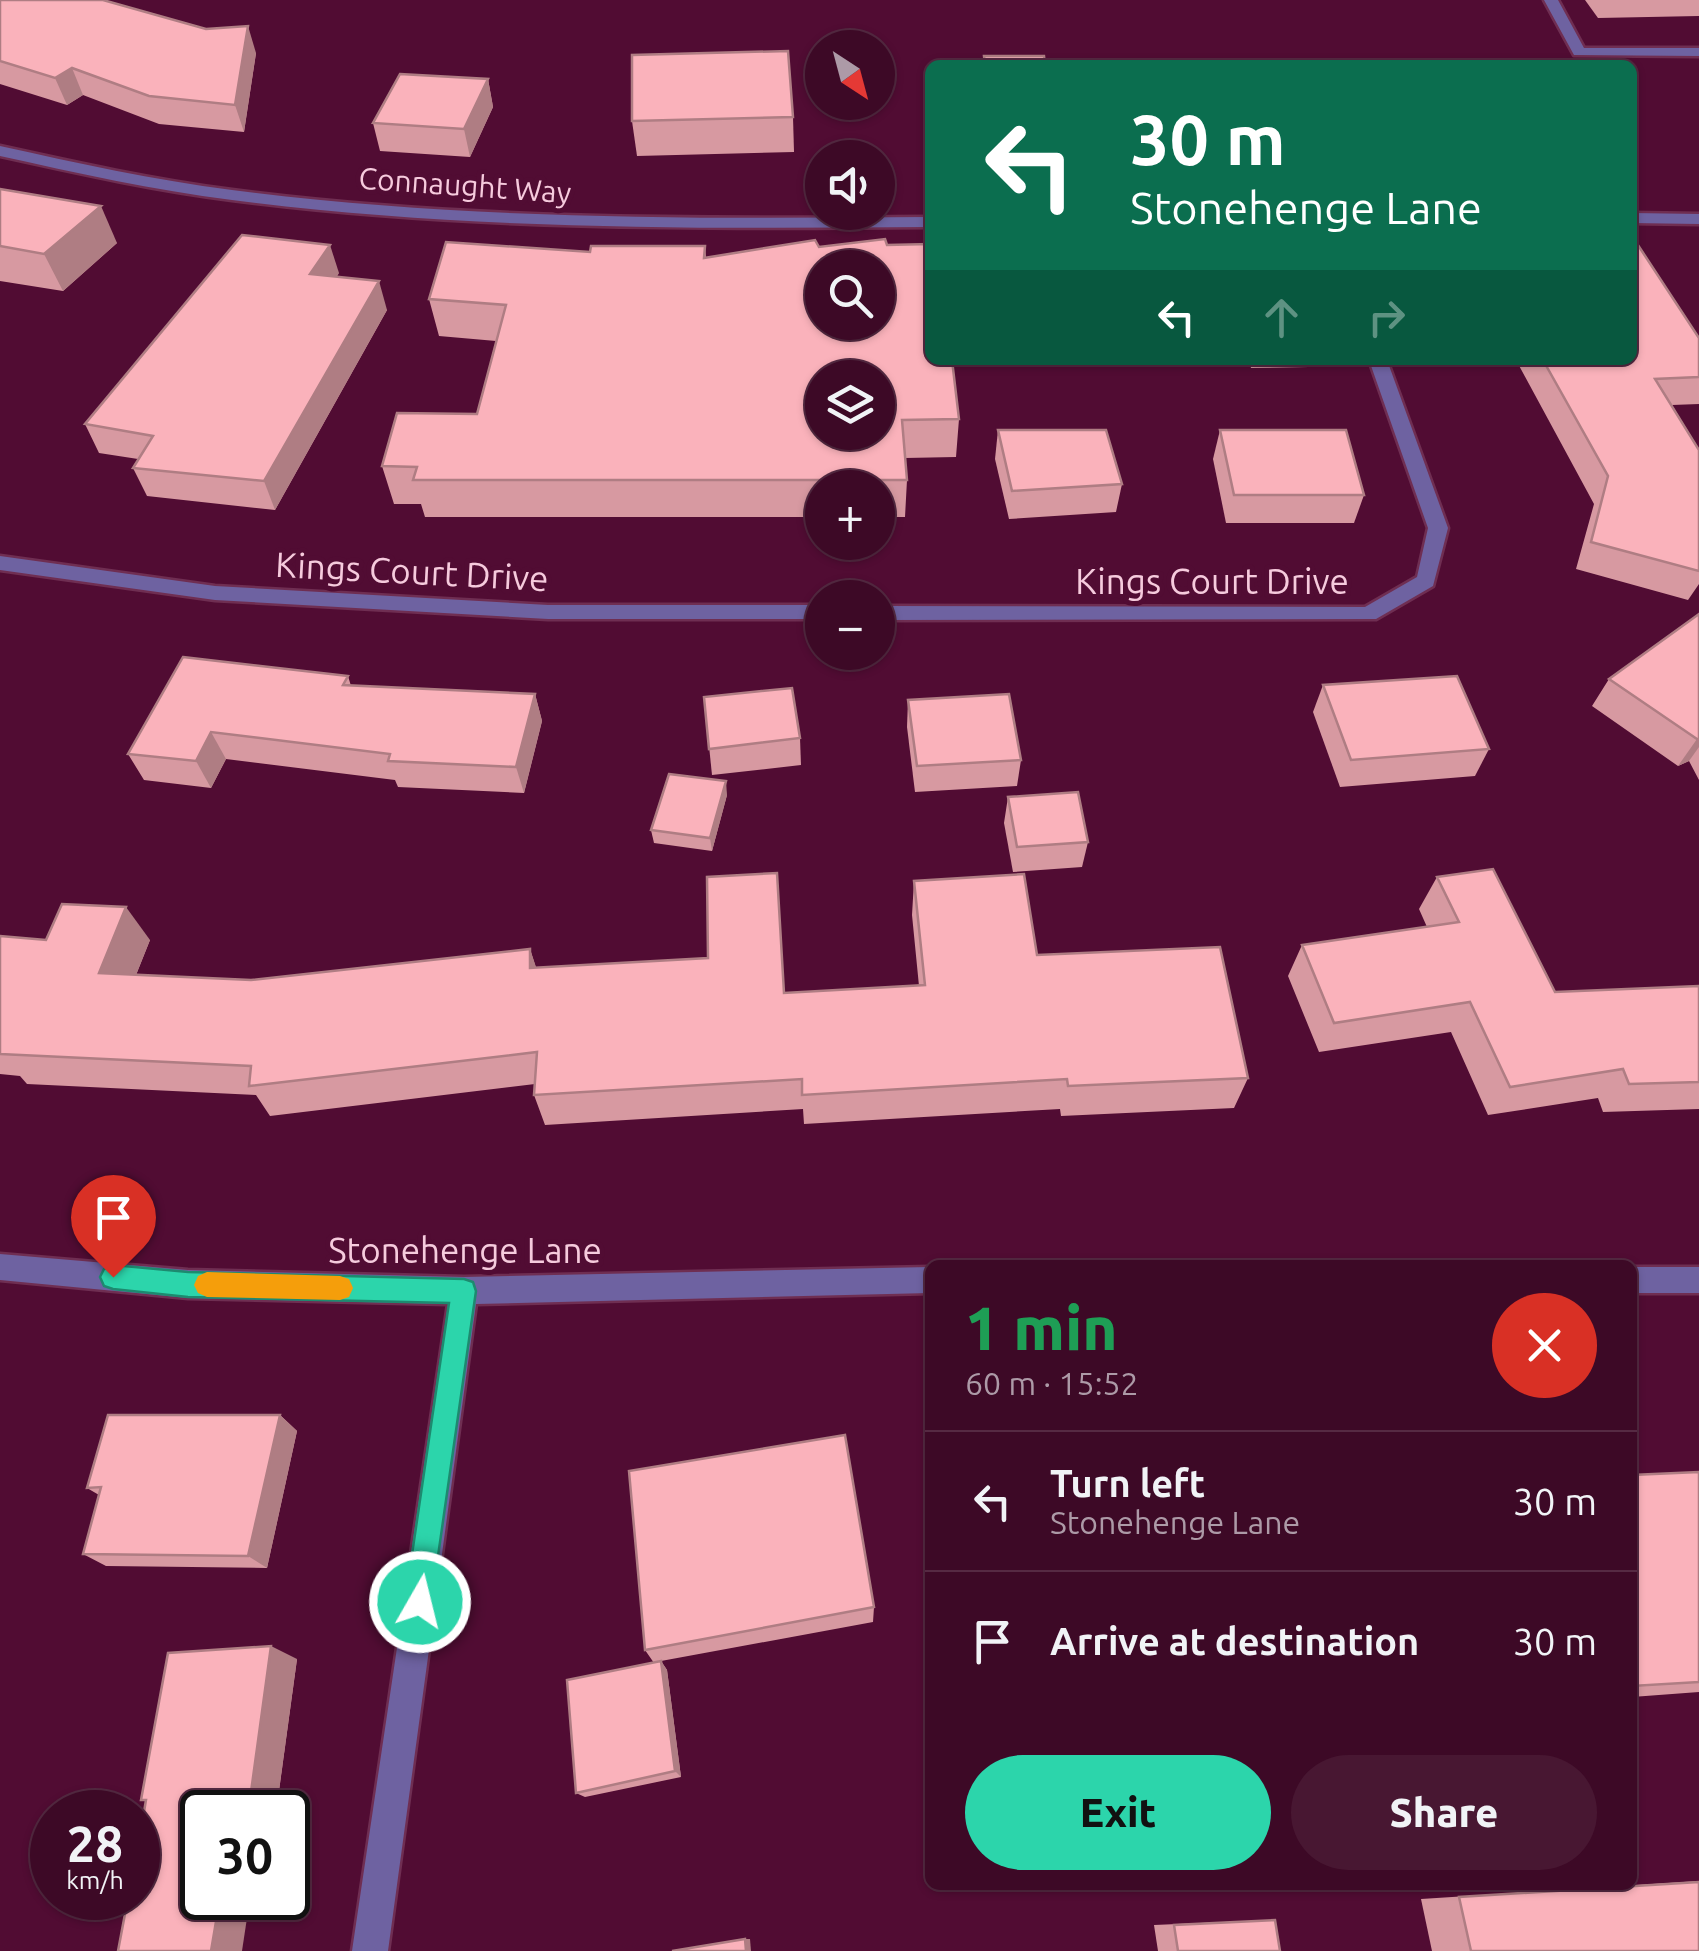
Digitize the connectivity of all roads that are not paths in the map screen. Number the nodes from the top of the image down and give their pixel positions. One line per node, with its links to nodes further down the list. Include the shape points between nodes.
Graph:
1 (1552, 0): 2 (street, via 1580,52)
2 (1699, 52)
3 (0, 151): 6 (street, Connaught Way, via 188,188 391,210 657,224)
4 (1637, 218): 5 (street)
5 (1699, 219)
6 (925, 222)
7 (1380, 365): 10 (street, Kings Court Drive, via 1438,528 1426,580 1369,614)
8 (0, 563): 9 (street, Kings Court Drive, via 215,593 548,612)
9 (805, 612)
10 (895, 613)
11 (0, 1267): 15 (street, Stonehenge Lane, via 188,1284)
12 (925, 1280): 15 (street, Stonehenge Lane)
13 (1637, 1280): 14 (street)
14 (1699, 1280)
15 (464, 1291): 16 (street)
16 (370, 1951)

